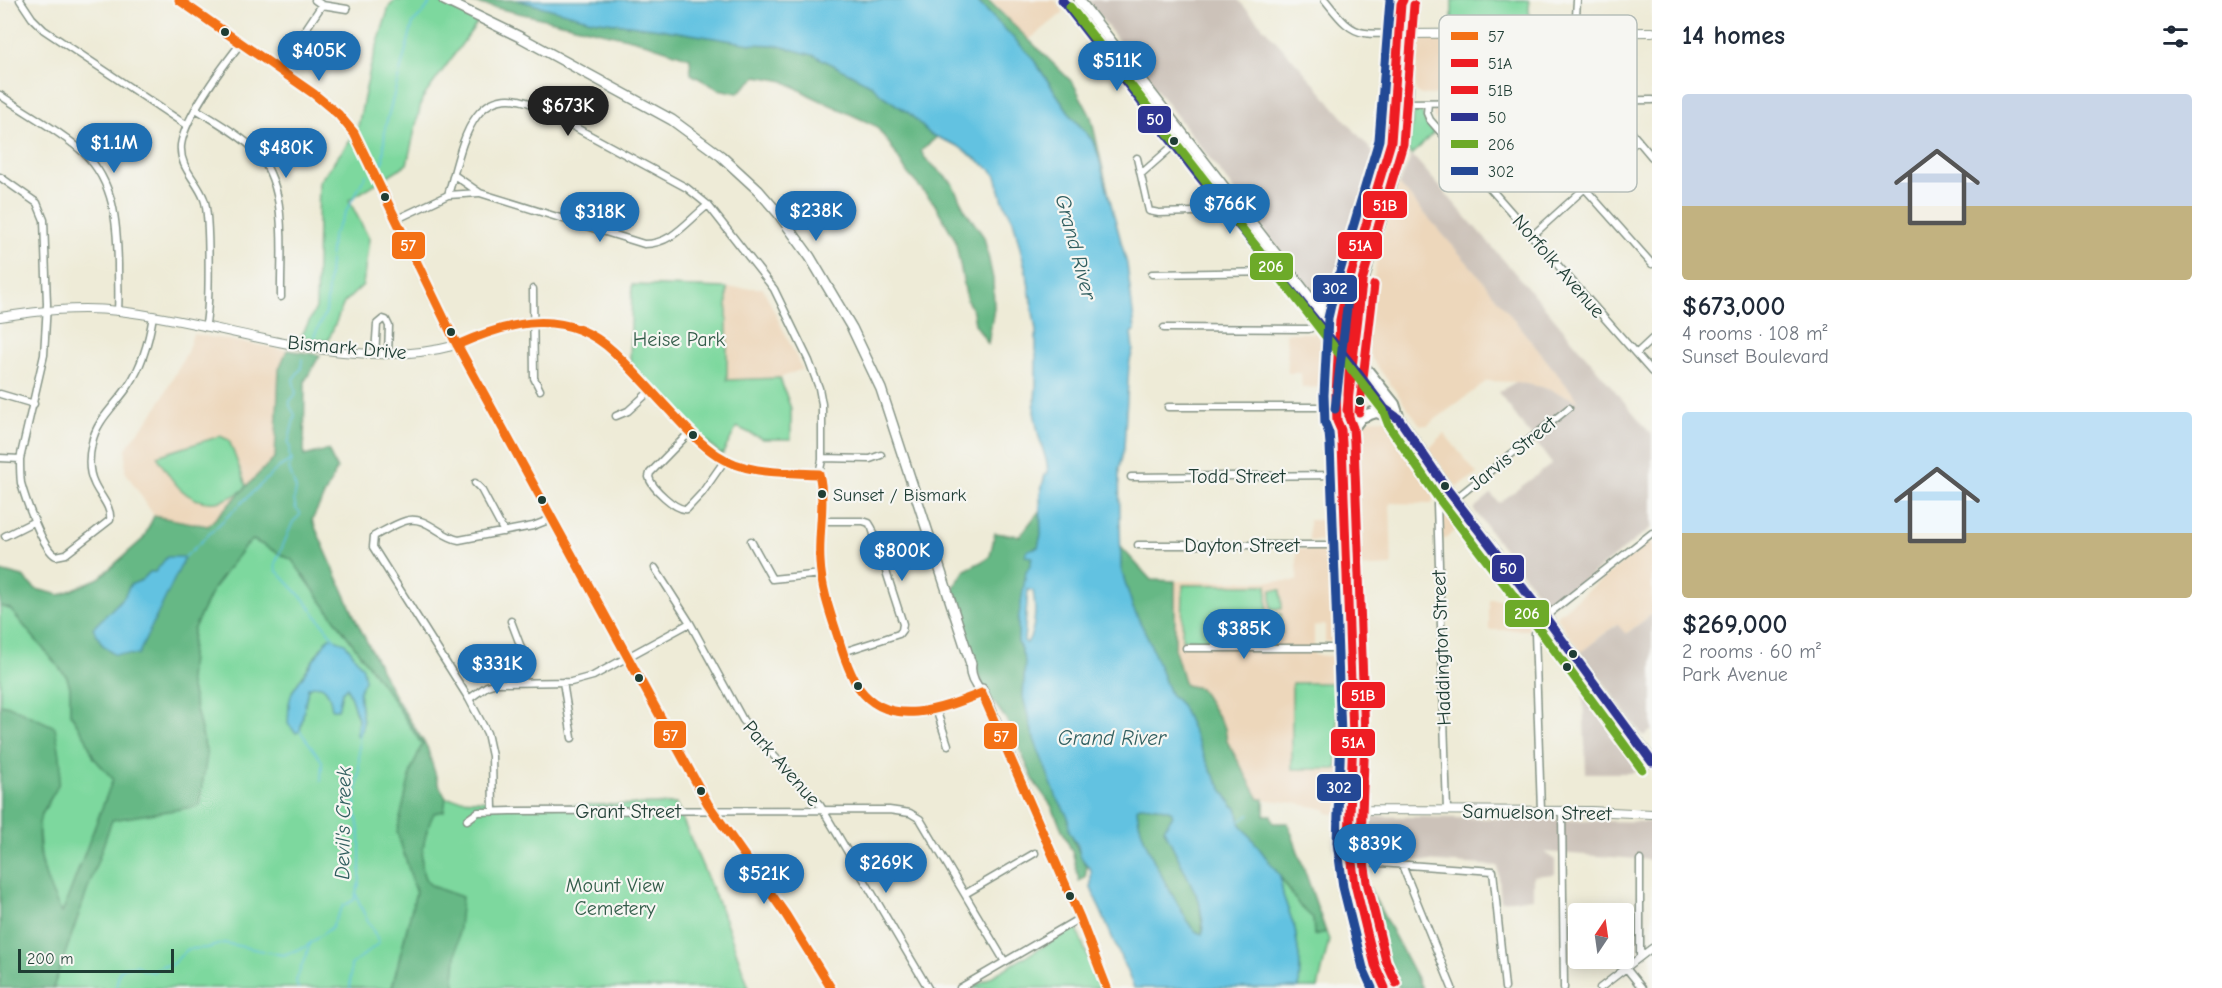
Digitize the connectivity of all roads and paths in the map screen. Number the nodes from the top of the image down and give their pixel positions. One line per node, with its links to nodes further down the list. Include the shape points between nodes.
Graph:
1 (20, 0): 27 (street, via 44,30)
2 (179, 0): 18 (street)
3 (315, 0): 11 (street)
4 (444, 0): 118 (main road, via 672,120 721,156 778,213 810,257 877,379 975,686)
5 (1062, 0): 20 (main road)
6 (1079, 0): 19 (main road)
7 (1325, 0): 16 (street, via 1356,31)
8 (1403, 0): 16 (main road)
9 (1409, 0): 16 (main road)
10 (1577, 0): 13 (street)
11 (322, 5): 12 (street); 21 (street)
12 (347, 9)
13 (1576, 15)
14 (1637, 32): 15 (street)
15 (1652, 32)
16 (1404, 34): 17 (street); 23 (main road)
17 (1439, 34)
18 (241, 43): 21 (street); 26 (street)
19 (1117, 49): 20 (main road); 29 (main road)
20 (1107, 56): 31 (main road)
21 (279, 69): 45 (street, via 330,106 346,123 361,146)
22 (0, 95): 56 (street, via 78,148 102,178 116,217)
23 (1401, 103): 24 (street); 52 (main road); 62 (main road, via 1402,142 1363,281)
24 (1428, 103): 25 (street); 28 (street, Norfolk Avenue, via 1427,113)
25 (1439, 103)
26 (196, 109): 27 (street); 53 (street, via 251,147 270,172 279,200)
27 (186, 125): 61 (street, via 182,157 207,208)
28 (1439, 130)
29 (1182, 132): 31 (main road); 42 (main road)
30 (1638, 140): 32 (street)
31 (1175, 144): 34 (street); 44 (main road)
32 (1652, 157)
33 (1137, 158): 34 (street)
34 (1141, 174): 44 (street, via 1149,211 1153,213)
35 (454, 175): 40 (street); 41 (street); 43 (street, via 474,118 489,103 513,98 532,104 687,188)
36 (0, 177): 55 (street, via 37,203 43,212)
37 (1493, 192): 46 (street, Norfolk Avenue)
38 (1581, 192): 46 (street)
39 (1589, 192): 47 (street)
40 (480, 193): 41 (street); 43 (street, via 644,244 668,239)
41 (448, 195): 45 (street)
42 (1237, 203): 44 (main road); 48 (main road)
43 (708, 205): 89 (street, via 774,289 809,361 822,404)
44 (1228, 211): 49 (main road)
45 (395, 220): 66 (street)
46 (1532, 236): 70 (street, Norfolk Avenue)
47 (1652, 264)
48 (1286, 265): 49 (main road); 54 (main road)
49 (1276, 272): 50 (street); 60 (main road)
50 (1152, 274)
51 (533, 289): 59 (street)
52 (1345, 296): 54 (main road, via 1330,304); 64 (main road); 67 (main road, via 1349,311)
53 (280, 297)
54 (1316, 303): 64 (main road)
55 (47, 310): 56 (street, Bismark Drive); 58 (street, Bismark Drive); 77 (street, via 44,355)
56 (118, 310): 57 (street, Bismark Drive)
57 (153, 316): 61 (street, Bismark Drive); 99 (street, via 140,366 92,440 90,472 111,513 110,520 60,556 51,554)
58 (0, 317)
59 (533, 322): 66 (street, Bismark Drive, via 507,326); 74 (street, via 534,378); 75 (street, Bismark Drive, via 564,324 599,340)
60 (1319, 324): 63 (street, via 1309,329); 67 (main road)
61 (205, 327): 68 (street, Bismark Drive, via 296,345)
62 (1356, 327): 67 (main road); 73 (main road, via 1362,352)
63 (1164, 328)
64 (1338, 334): 67 (main road)
65 (1652, 339): 70 (street)
66 (457, 345): 69 (street, Bismark Drive); 98 (street)
67 (1345, 351): 71 (main road); 73 (main road); 79 (main road); 81 (main road)
68 (375, 354): 69 (street, Bismark Drive); 69 (street, via 377,324 383,319 389,326)
69 (388, 354)
70 (1636, 354): 72 (street, Norfolk Avenue)
71 (1352, 365): 81 (main road); 83 (main road, via 1385,409)
72 (1652, 372)
73 (1379, 384): 83 (main road, via 1394,404)
74 (540, 390)
75 (651, 390): 82 (street, via 628,411); 85 (street, Bismark Drive)
76 (0, 394): 77 (street)
77 (34, 404): 90 (street)
78 (1168, 407): 79 (street)
79 (1337, 407): 84 (main road)
80 (1569, 408): 97 (street, Jarvis Street)
81 (1346, 414): 84 (main road)
82 (616, 416)
83 (1399, 419): 86 (main road, via 1368,413 1356,421); 96 (main road)
84 (1341, 430): 86 (main road)
85 (690, 432): 91 (street, Bismark Drive); 91 (street, via 649,477 651,484 678,508 687,509)
86 (1342, 443): 93 (main road)
87 (881, 455): 89 (street, via 870,459)
88 (0, 458): 90 (street)
89 (822, 458): 92 (street)
90 (20, 459): 99 (street, via 21,481)
91 (725, 460): 92 (street, Bismark Drive, via 758,471)
92 (819, 474): 100 (street)
93 (1343, 475): 94 (street, Todd Street); 106 (main road)
94 (1131, 477)
95 (475, 483): 101 (street)
96 (1447, 489): 97 (main road); 125 (street, Haddington Street, via 1437,504)
97 (1455, 499): 109 (main road)
98 (551, 519): 101 (street); 115 (street)
99 (35, 521): 103 (street)
100 (821, 521): 108 (street); 114 (street, via 869,523 903,624 899,634)
101 (504, 532): 119 (street, via 449,539 417,520 406,520 374,536 374,547)
102 (1652, 533): 109 (street)
103 (5, 536)
104 (751, 541): 108 (street, via 772,579)
105 (1138, 545): 106 (street, Dayton Street)
106 (1346, 545): 113 (main road)
107 (655, 568): 111 (street, Park Avenue)
108 (822, 574): 114 (street)
109 (1546, 618): 123 (main road); 128 (street, via 1535,633)
110 (511, 621): 116 (street, via 522,650)
111 (690, 623): 115 (street); 130 (street, Park Avenue, via 743,720 814,796)
112 (1186, 648): 113 (street)
113 (1350, 648): 124 (main road)
114 (843, 652): 120 (street, via 854,679 871,700 896,712)
115 (628, 656): 117 (street, via 592,676); 127 (street)
116 (522, 682): 117 (street); 119 (street, via 487,686)
117 (563, 682): 121 (street)
118 (982, 693): 120 (street); 138 (main road)
119 (468, 699): 126 (street, via 490,744)
120 (936, 709): 122 (street)
121 (572, 738)
122 (948, 746)
123 (1652, 762)
124 (1350, 808): 125 (street, Samuelson Street); 135 (main road)
125 (1448, 810): 128 (street, Samuelson Street)
126 (493, 811): 127 (street, Grant Street); 132 (street, Grant Street, via 478,812)
127 (715, 811): 130 (street, Grant Street); 146 (street)
128 (1541, 811): 129 (street, Samuelson Street)
129 (1562, 811): 131 (street, Samuelson Street); 154 (street)
130 (824, 812): 137 (street, Grant Street, via 910,813 920,819); 147 (street, Park Avenue)
131 (1652, 814)
132 (467, 820)
133 (1035, 853): 137 (street)
134 (1640, 860): 140 (street)
135 (1350, 861): 136 (street); 143 (main road)
136 (1401, 865): 152 (street); 153 (street, via 1493,871)
137 (965, 894): 141 (street)
138 (1080, 918): 141 (street); 149 (main road)
139 (1652, 948): 140 (street)
140 (1640, 957): 142 (street)
141 (1005, 962): 148 (street)
142 (1634, 962)
143 (1375, 965): 150 (main road); 151 (main road)
144 (1625, 969): 155 (street)
145 (1627, 969): 156 (street)
146 (831, 988)
147 (928, 988)
148 (960, 988)
149 (1107, 988)
150 (1377, 988)
151 (1385, 988)
152 (1452, 988)
153 (1505, 988)
154 (1564, 988)
155 (1599, 988)
156 (1642, 988)

